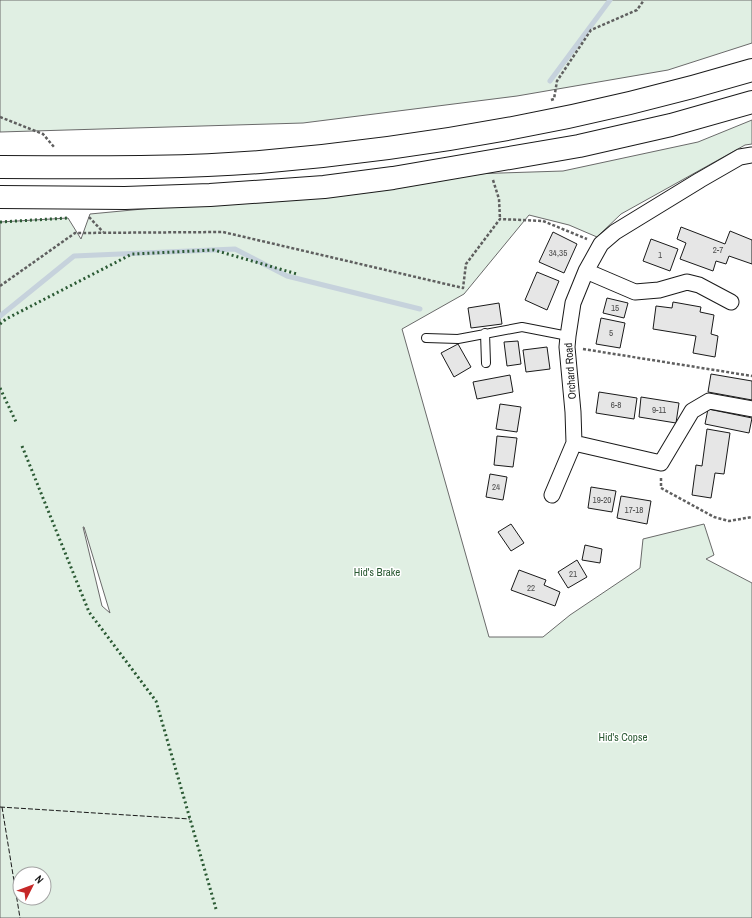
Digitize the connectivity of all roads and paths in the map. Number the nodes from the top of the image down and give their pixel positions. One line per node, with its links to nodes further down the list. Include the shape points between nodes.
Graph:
1 (644, 0): 3 (path, via 637,10 591,30 557,81 554,99)
2 (752, 70): 8 (highway, via 575,116 384,149 258,162)
3 (548, 101)
4 (752, 102): 10 (highway, via 671,125 578,146 393,178 324,187 125,198)
5 (0, 117): 6 (path)
6 (43, 134)
7 (752, 155): 12 (street, Orchard Road, via 740,157 700,180 614,232)
8 (0, 167)
9 (498, 176): 11 (path, via 492,178 499,199)
10 (0, 197)
11 (500, 219): 12 (path, via 543,221); 14 (path, via 466,264 463,288 223,232 75,233)
12 (601, 244): 13 (street, Orchard Road)
13 (586, 271): 15 (street, via 635,292 659,290 688,282); 18 (street, Orchard Road, via 573,303)
14 (0, 286)
15 (731, 302)
16 (485, 333): 17 (lane, via 458,339); 18 (lane, via 522,327); 19 (lane)
17 (426, 338)
18 (568, 342): 20 (path); 22 (street, Orchard Road)
19 (486, 363)
20 (752, 376)
21 (752, 409): 23 (street, via 710,401 692,411)
22 (574, 443): 23 (street); 24 (street)
23 (661, 463): 25 (path, via 661,488 714,517 729,521)
24 (552, 495)
25 (752, 517)

